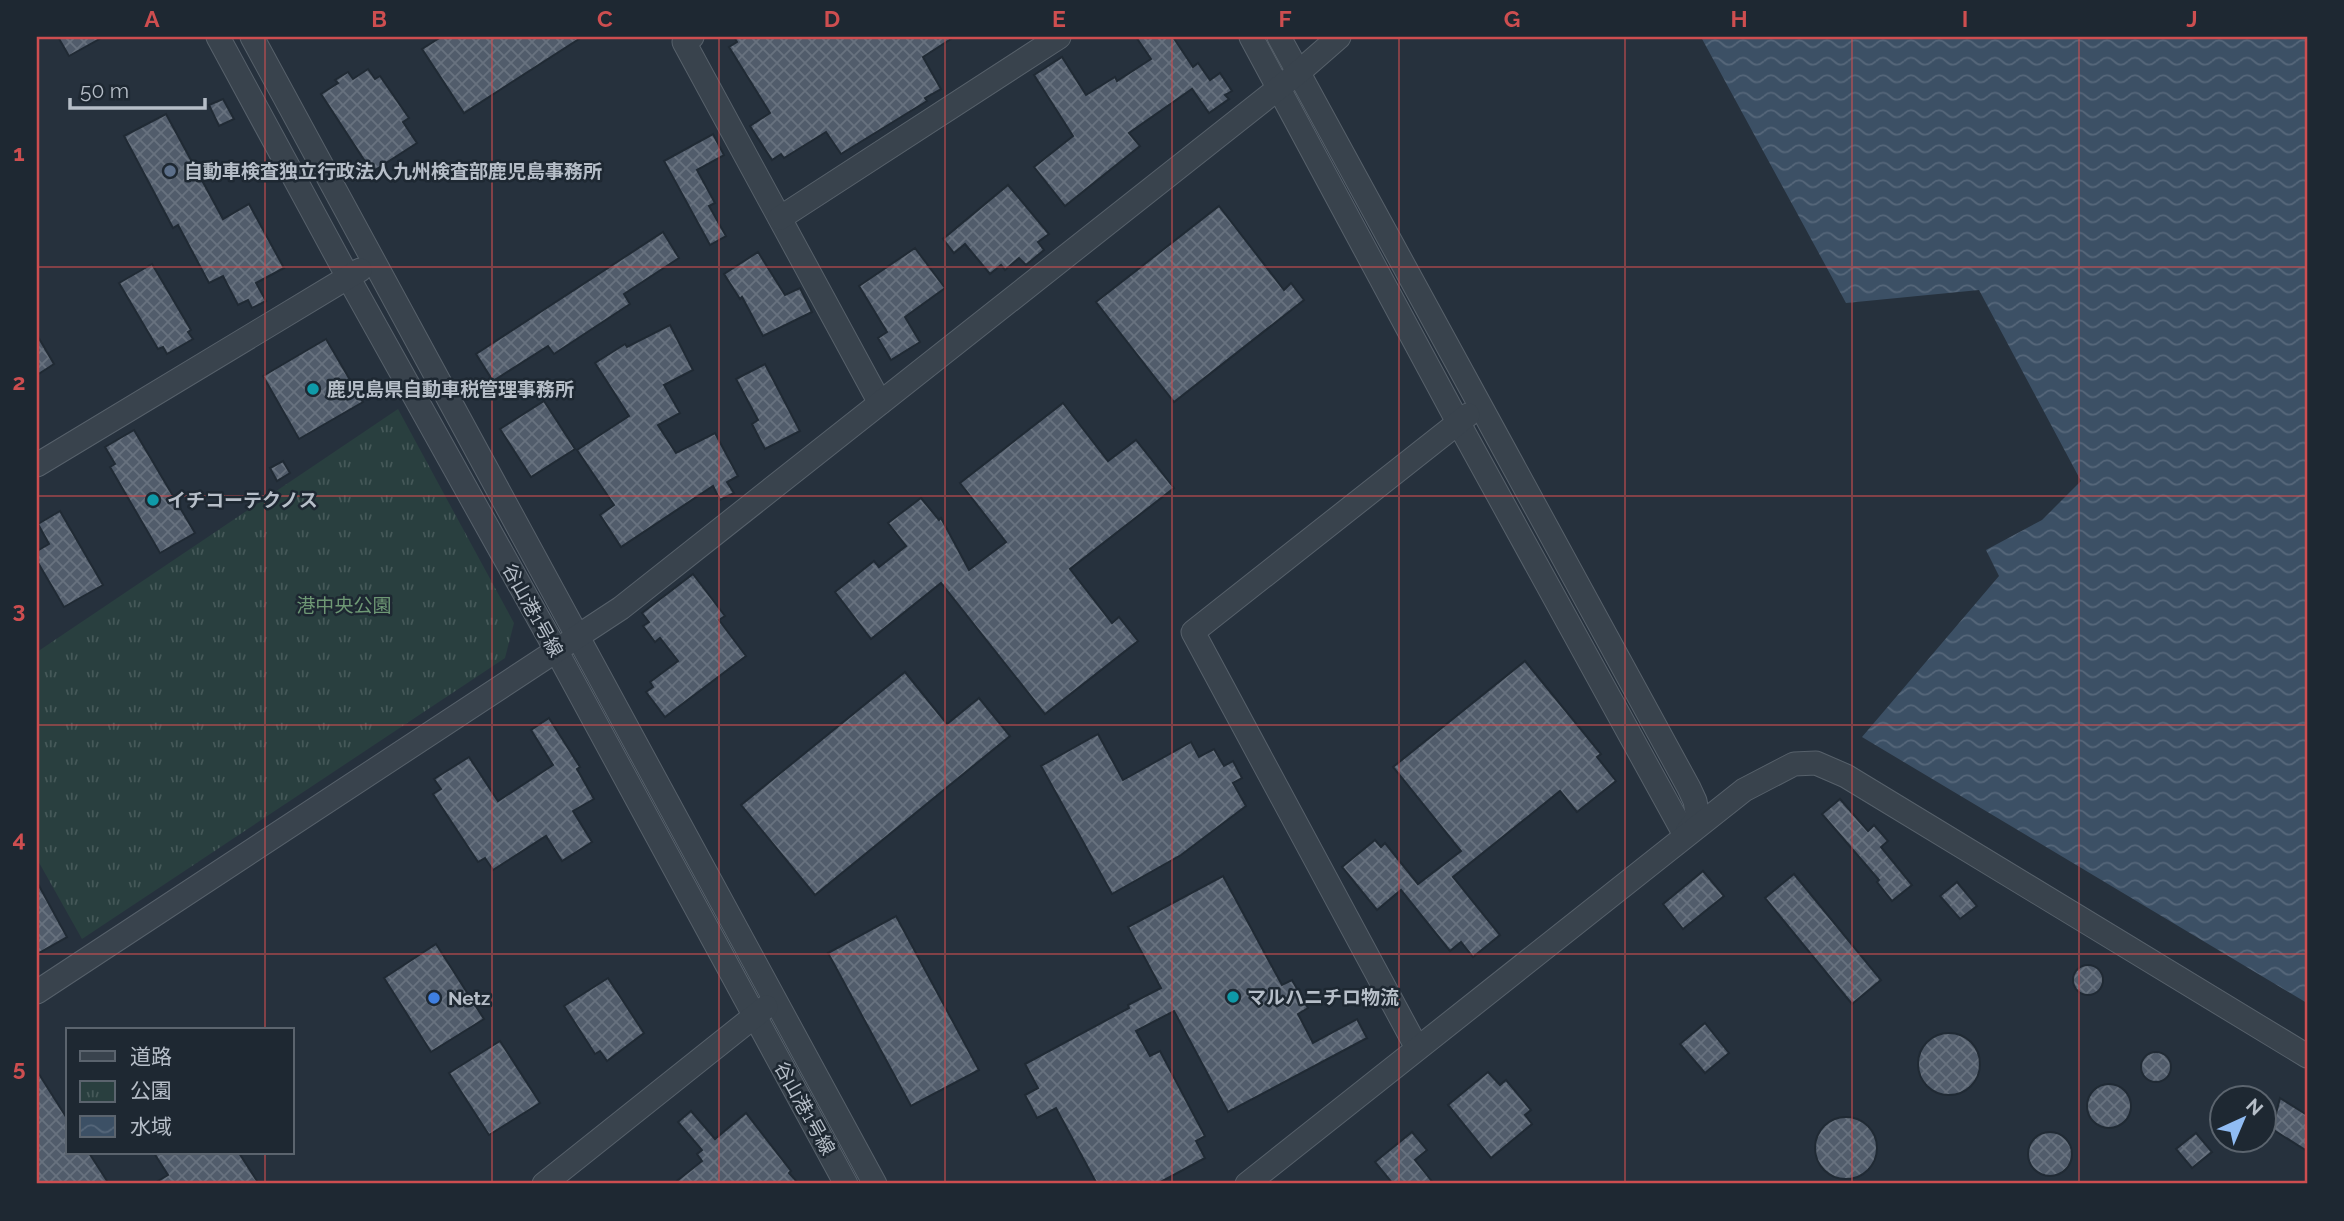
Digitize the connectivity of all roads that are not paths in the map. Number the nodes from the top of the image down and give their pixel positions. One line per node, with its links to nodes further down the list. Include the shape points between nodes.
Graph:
1 (218, 37): 12 (street, 谷山港1号線)
2 (252, 37): 11 (street, 谷山港1号線)
3 (692, 37): 10 (street, via 684,42)
4 (1059, 37): 10 (street)
5 (1251, 37): 9 (street)
6 (1279, 37): 8 (street)
7 (1339, 37): 8 (street)
8 (1299, 72): 9 (street); 14 (street)
9 (1279, 88): 13 (street); 15 (street)
10 (780, 218): 13 (street)
11 (374, 261): 12 (street); 17 (street, 谷山港1号線)
12 (348, 277): 16 (street); 18 (street, 谷山港1号線)
13 (880, 403): 17 (street, via 621,608)
14 (1480, 405): 15 (street); 19 (street, via 1689,788 1698,818)
15 (1458, 422): 19 (street); 23 (street, via 1193,632)
16 (37, 465)
17 (577, 637): 18 (street); 21 (street, 谷山港1号線)
18 (556, 650): 20 (street); 22 (street, 谷山港1号線)
19 (1685, 835): 23 (street); 24 (street, via 1744,790 1794,764 1816,763 1846,776)
20 (37, 992)
21 (774, 1001): 22 (street); 27 (street, 谷山港1号線)
22 (755, 1017): 25 (street); 26 (street, 谷山港1号線)
23 (1417, 1048): 28 (street)
24 (2307, 1055)
25 (544, 1184)
26 (846, 1184)
27 (875, 1184)
28 (1247, 1184)

